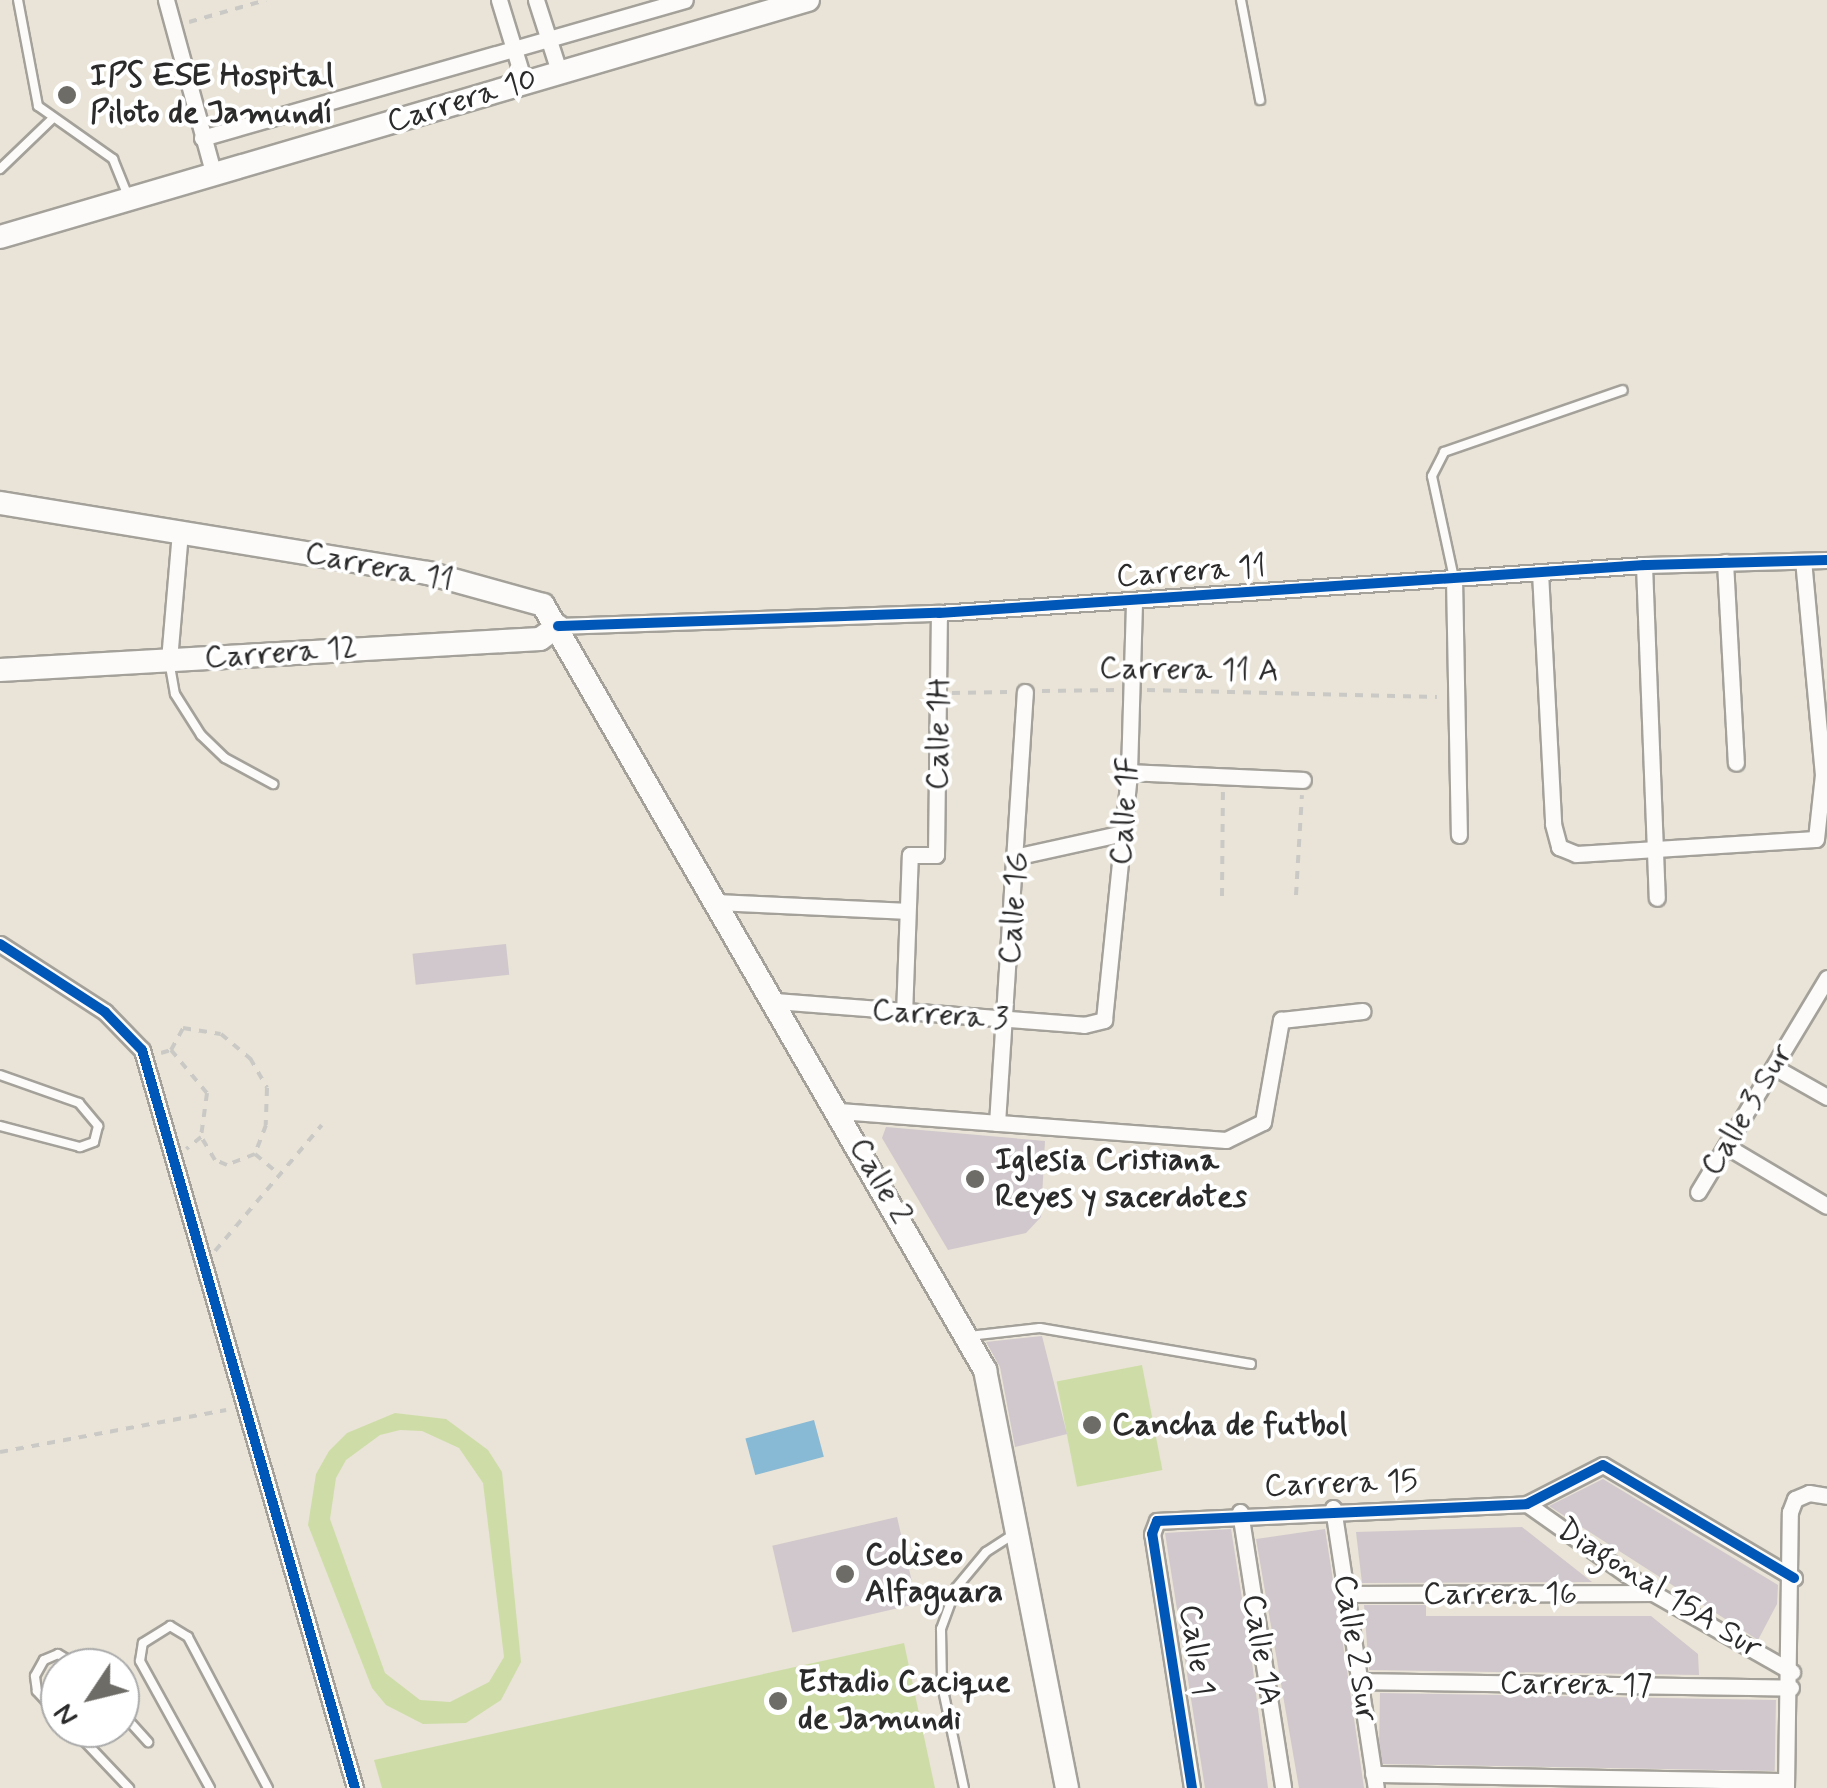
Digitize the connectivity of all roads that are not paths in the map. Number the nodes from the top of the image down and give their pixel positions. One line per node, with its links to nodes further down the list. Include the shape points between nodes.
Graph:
1 (18, 0): 13 (lane, via 38,106)
2 (166, 0): 14 (street)
3 (498, 0): 9 (street)
4 (536, 0): 8 (street)
5 (685, 0): 8 (street)
6 (808, 0): 10 (main road, Carrera 10)
7 (1241, 0): 12 (lane)
8 (550, 41): 9 (street); 10 (street)
9 (514, 51): 11 (street); 14 (street)
10 (559, 71): 11 (main road, Carrera 10)
11 (524, 82): 16 (main road, Carrera 10)
12 (1260, 100)
13 (51, 120): 15 (lane); 17 (lane, via 113,159)
14 (202, 138): 16 (street)
15 (0, 168)
16 (214, 176): 17 (main road, Carrera 10)
17 (129, 200): 18 (main road, Carrera 10)
18 (0, 237)
19 (1623, 390): 27 (lane, via 1444,452 1432,476)
20 (0, 502): 21 (main road, Carrera 11)
21 (180, 532): 30 (main road, Carrera 11, via 428,574 543,605); 31 (street)
22 (1803, 560): 23 (street, Carrera 11); 24 (street, Carrera 11); 40 (street, via 1823,775 1816,839)
23 (1827, 560)
24 (1726, 562): 25 (street, Carrera 11); 34 (street)
25 (1644, 565): 26 (street, Carrera 11); 40 (street)
26 (1540, 572): 27 (street, Carrera 11); 40 (street, via 1559,847 1576,854)
27 (1454, 578): 28 (street, Carrera 11); 39 (street)
28 (1134, 601): 29 (street, Carrera 11); 35 (street, Calle 1F)
29 (939, 613): 30 (street, Carrera 11); 44 (street, Calle 1H, via 936,855 910,854)
30 (558, 626): 31 (main road, Carrera 12, via 540,640); 43 (main road, Calle 2)
31 (168, 660): 32 (main road, Carrera 12); 37 (lane, via 175,694 201,735 225,758)
32 (0, 670)
33 (1025, 692): 41 (street, Calle 1G)
34 (1736, 763)
35 (1129, 772): 36 (street); 38 (street, Calle 1F)
36 (1303, 780)
37 (273, 784)
38 (1124, 832): 41 (street); 51 (street, Calle 1F)
39 (1459, 835)
40 (1655, 848): 42 (street)
41 (1019, 856): 50 (street, Calle 1G)
42 (1657, 898)
43 (718, 902): 44 (street); 47 (main road, Calle 2)
44 (907, 911): 49 (street)
45 (0, 944): 84 (street, via 105,1012 142,1050)
46 (1825, 987): 52 (street, Calle 3 Sur)
47 (775, 1001): 49 (street, Carrera 3); 55 (main road, Calle 2)
48 (1363, 1011): 56 (street, via 1276,1025 1263,1122 1249,1134 1226,1140)
49 (904, 1014): 50 (street, Carrera 3)
50 (1005, 1019): 51 (street, Carrera 3, via 1084,1025); 56 (street, Calle 1G)
51 (1104, 1020)
52 (1774, 1066): 54 (street); 58 (street, Calle 3 Sur)
53 (0, 1075): 57 (lane, via 79,1103 98,1126 94,1142 80,1147)
54 (1827, 1097)
55 (838, 1110): 56 (street); 61 (main road, Calle 2)
56 (997, 1123)
57 (0, 1126)
58 (1726, 1146): 59 (street, Calle 3 Sur); 60 (street)
59 (1698, 1192)
60 (1827, 1206)
61 (968, 1336): 62 (lane, via 1040,1328); 68 (main road, Calle 2, via 985,1370)
62 (1251, 1364)
63 (1827, 1496): 69 (street, via 1795,1499)
64 (1527, 1504): 65 (street, Carrera 15); 69 (street, via 1603,1464); 70 (street, Diagonal 15A Sur)
65 (1333, 1508): 66 (street, Carrera 15); 71 (street, Calle 2 Sur)
66 (1240, 1512): 67 (street, Carrera 15); 88 (street, Calle 1A)
67 (1157, 1521): 87 (street, Calle 1, via 1152,1534)
68 (1018, 1531): 85 (lane, via 986,1552 956,1588 942,1630 942,1685); 86 (main road, Calle 2)
69 (1794, 1578): 73 (street)
70 (1653, 1593): 71 (street, Carrera 16); 73 (street, Diagonal 15A Sur)
71 (1347, 1594): 74 (street, Calle 2 Sur)
72 (40, 1667): 75 (lane)
73 (1791, 1680): 74 (street, Carrera 17); 80 (street)
74 (1361, 1681): 79 (street, Calle 2 Sur)
75 (40, 1695)
76 (140, 1733): 77 (lane)
77 (148, 1742)
78 (91, 1748): 81 (lane)
79 (1374, 1781): 80 (street)
80 (1786, 1784)
81 (130, 1788)
82 (210, 1788): 83 (lane, via 140,1661 143,1644 170,1626 188,1637)
83 (268, 1788)
84 (355, 1788)
85 (964, 1788)
86 (1066, 1788)
87 (1192, 1788)
88 (1283, 1788)

